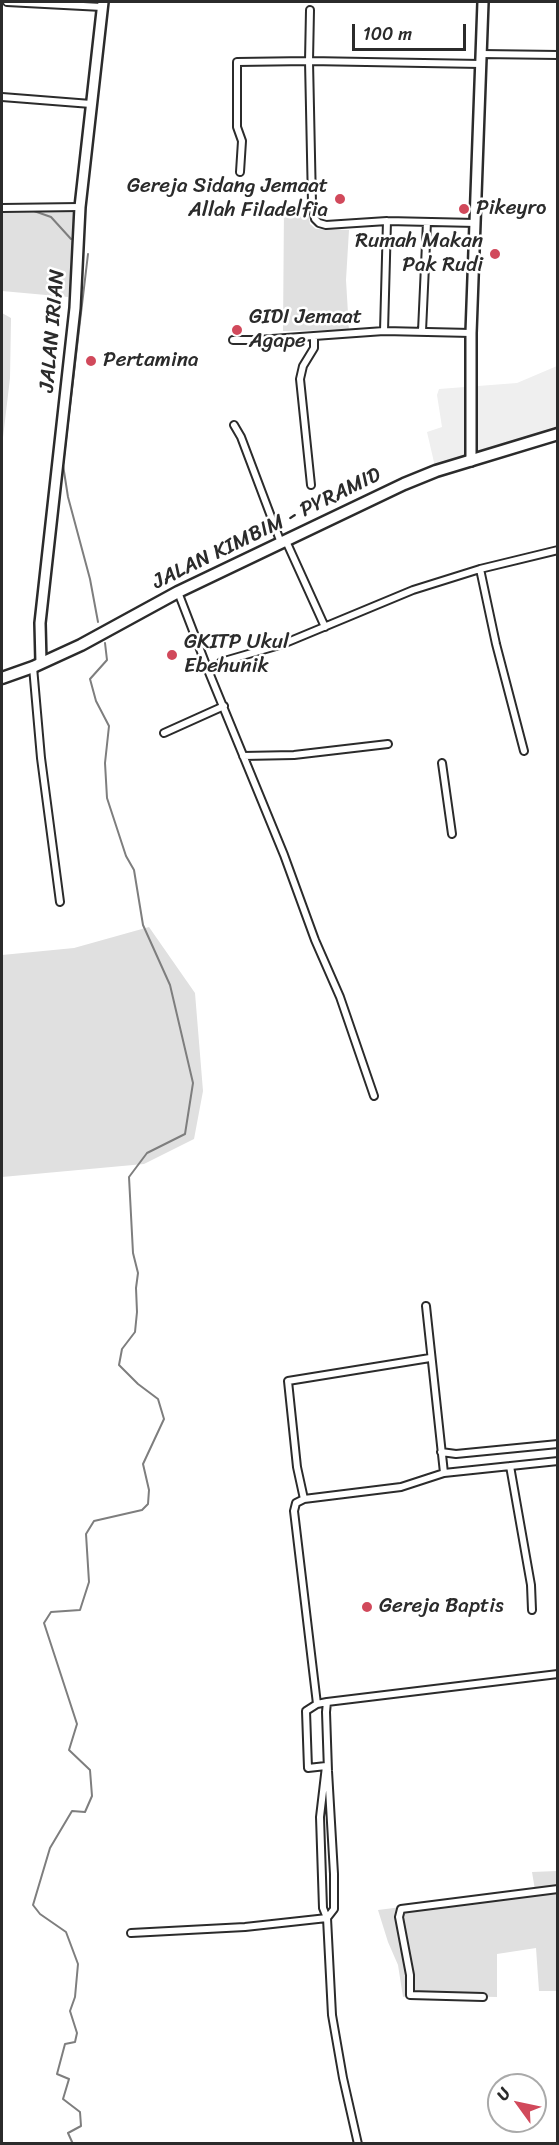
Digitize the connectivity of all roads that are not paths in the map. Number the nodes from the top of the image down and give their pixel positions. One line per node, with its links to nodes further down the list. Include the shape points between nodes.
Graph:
1 (7, 2): 3 (street)
2 (483, 2): 6 (main road)
3 (103, 4): 9 (main road, JALAN IRIAN)
4 (310, 10): 7 (street)
5 (558, 55): 6 (street)
6 (481, 59): 7 (street); 15 (main road)
7 (309, 61): 10 (street, via 237,62); 13 (street, via 315,219 326,225)
8 (2, 97): 9 (street)
9 (91, 104): 12 (main road, JALAN IRIAN)
10 (240, 172)
11 (2, 207): 12 (street)
12 (80, 207): 31 (main road, JALAN IRIAN, via 75,308)
13 (387, 221): 14 (street); 16 (street)
14 (427, 222): 15 (street); 17 (street)
15 (477, 224): 18 (main road)
16 (384, 331): 17 (street); 19 (street)
17 (422, 332): 18 (street)
18 (471, 333): 23 (main road)
19 (314, 336): 20 (street); 24 (street, via 314,348 300,379)
20 (233, 340)
21 (234, 426): 25 (street)
22 (558, 434): 23 (highway, JALAN KIMBIM - PYRAMID)
23 (471, 461): 25 (highway, JALAN KIMBIM - PYRAMID, via 404,484)
24 (311, 485)
25 (284, 542): 28 (highway, JALAN KIMBIM - PYRAMID); 29 (street)
26 (558, 550): 27 (street)
27 (480, 569): 29 (street, via 413,590); 36 (street)
28 (178, 592): 31 (highway, JALAN KIMBIM - PYRAMID); 33 (street)
29 (325, 627): 30 (street)
30 (221, 662)
31 (37, 665): 32 (highway, JALAN KIMBIM - PYRAMID); 40 (street, via 41,758)
32 (2, 678)
33 (224, 706): 34 (street); 37 (street)
34 (164, 733)
35 (388, 744): 37 (street, via 294,755)
36 (524, 751)
37 (243, 756): 41 (street, via 340,997)
38 (442, 763): 39 (street)
39 (452, 834)
40 (60, 902)
41 (374, 1096)
42 (426, 1306): 43 (street)
43 (430, 1358): 45 (street); 49 (street, via 288,1381)
44 (558, 1444): 45 (street, via 456,1454)
45 (441, 1452): 48 (street)
46 (558, 1461): 47 (street)
47 (510, 1466): 48 (street); 50 (street)
48 (444, 1473): 49 (street, via 401,1487)
49 (304, 1499): 53 (street, via 296,1503 294,1511)
50 (532, 1610)
51 (558, 1674): 52 (street)
52 (327, 1702): 53 (street); 55 (street, via 334,1909)
53 (317, 1704): 55 (street, via 306,1710 308,1768 326,1766 320,1817 323,1908)
54 (558, 1889): 57 (street, via 401,1908 410,1995)
55 (327, 1918): 56 (street); 58 (street, via 332,2015)
56 (130, 1933)
57 (483, 1997)
58 (358, 2144)

